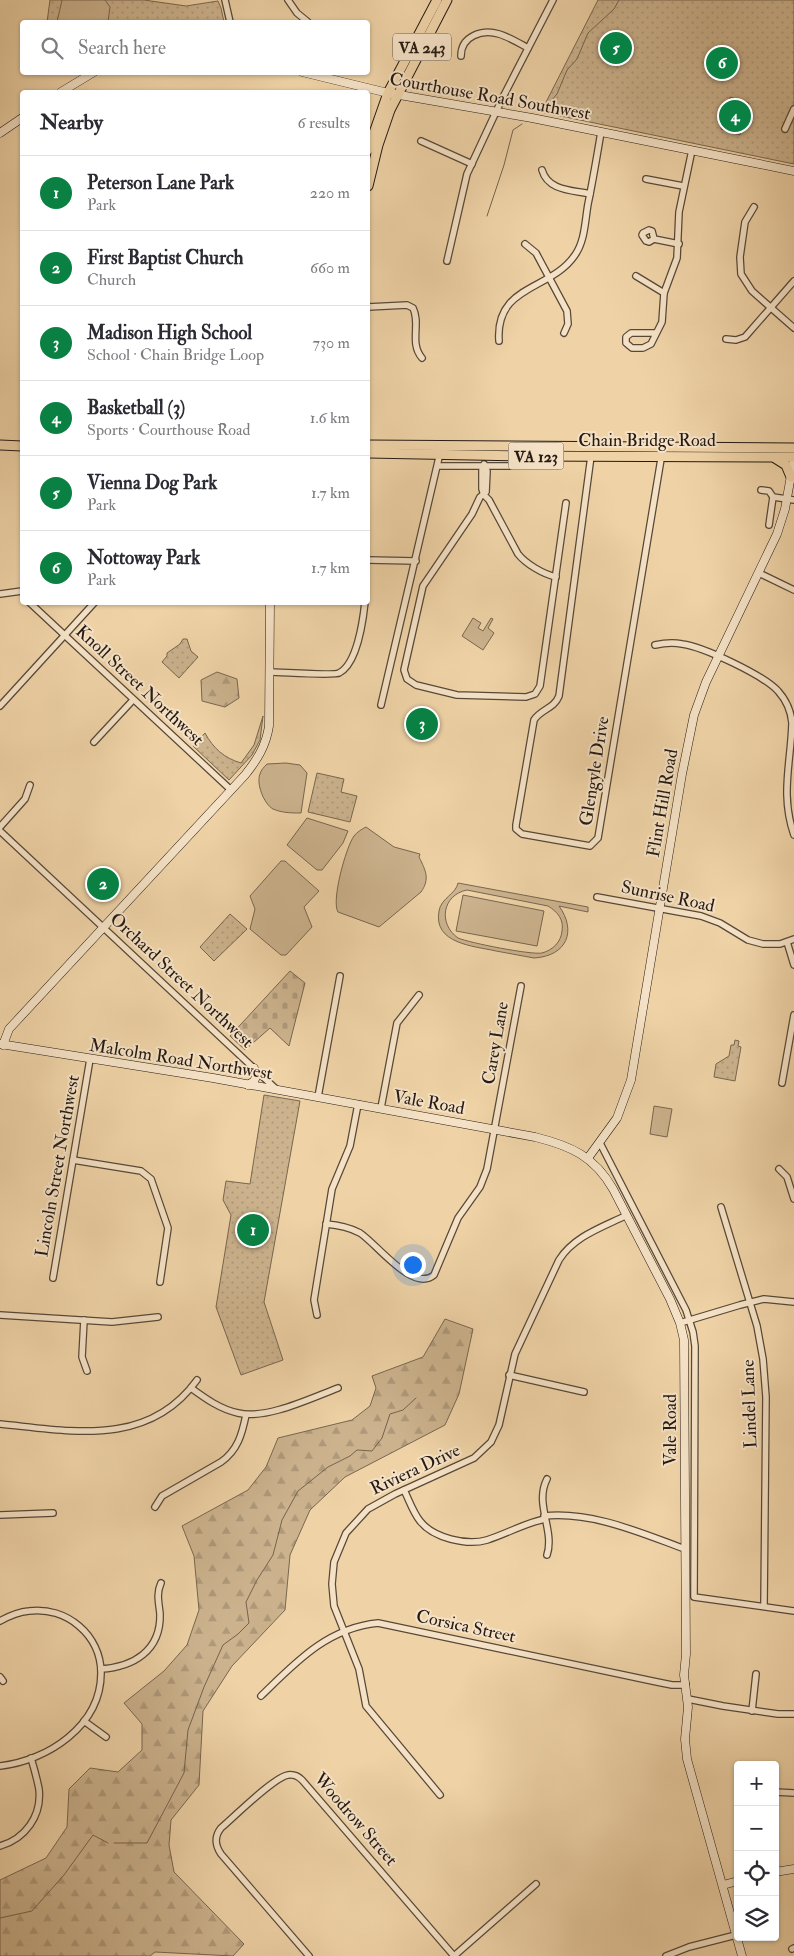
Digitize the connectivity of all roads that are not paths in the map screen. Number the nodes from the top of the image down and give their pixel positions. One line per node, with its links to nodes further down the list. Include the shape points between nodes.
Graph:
1 (224, 0): 6 (street)
2 (288, 0): 7 (street)
3 (437, 0): 13 (main road, VA 243)
4 (447, 0): 13 (main road, VA 243)
5 (553, 0): 8 (street)
6 (229, 20)
7 (305, 20)
8 (528, 48): 9 (street, via 503,35 485,33 467,40); 15 (street)
9 (461, 56)
10 (89, 75): 12 (street)
11 (314, 75): 13 (street, Courthouse Road Southwest)
12 (64, 90)
13 (393, 94): 15 (street, Courthouse Road Southwest); 21 (main road, VA 243); 26 (main road, VA 243)
14 (794, 109): 17 (street)
15 (495, 112): 18 (street, Courthouse Road Southwest); 23 (street)
16 (20, 120): 19 (street)
17 (785, 129)
18 (601, 132): 22 (street, Courthouse Road Southwest); 29 (street)
19 (0, 133)
20 (421, 141): 23 (street)
21 (370, 146)
22 (692, 150): 25 (street, Courthouse Road Southwest); 28 (street)
23 (472, 164): 34 (street)
24 (542, 170): 29 (street, via 554,186)
25 (794, 171)
26 (370, 179)
27 (646, 179): 28 (street)
28 (683, 186): 33 (street, via 678,218)
29 (590, 194): 35 (street, via 580,247 565,266)
30 (754, 208): 40 (street, via 745,222 740,266 747,286)
31 (654, 239): 33 (street)
32 (525, 244): 35 (street, via 536,253)
33 (679, 244): 38 (street, via 674,269)
34 (447, 260)
35 (549, 276): 42 (street, via 568,314); 45 (street, via 522,291 511,302 500,323)
36 (636, 276): 38 (street)
37 (794, 281): 40 (street)
38 (664, 293): 43 (street, via 664,317)
39 (370, 307): 46 (street, via 407,305 415,311 415,345)
40 (771, 308): 41 (street); 44 (street, via 745,337)
41 (794, 328)
42 (564, 333)
43 (655, 333): 43 (street, via 652,344 643,348 632,348 626,343 631,332)
44 (726, 339)
45 (500, 342)
46 (422, 358)
47 (370, 444): 52 (main road, VA 123)
48 (0, 445): 49 (main road)
49 (20, 446)
50 (663, 447): 51 (main road, Chain Bridge Road / VA 123); 52 (main road, Chain Bridge Road / VA 123); 56 (street, Glengyle Drive)
51 (794, 448)
52 (441, 451): 53 (main road, VA 123); 54 (main road, Chain Bridge Road / VA 123); 59 (street)
53 (370, 453)
54 (484, 456): 55 (main road, Chain Bridge Road / VA 123); 60 (street)
55 (591, 456): 56 (main road, Chain Bridge Road / VA 123); 56 (street, Glengyle Drive, via 558,696 556,702 534,720 516,825 522,834 590,846 598,838)
56 (662, 457): 57 (main road, Chain Bridge Road / VA 123)
57 (772, 457): 58 (main road, Chain Bridge Road / VA 123); 62 (main road, via 786,465)
58 (794, 458): 62 (street, Flint Hill Road)
59 (438, 466): 60 (street); 70 (street)
60 (484, 466): 61 (street); 64 (street, via 487,490)
61 (513, 466)
62 (791, 477): 66 (street, Flint Hill Road)
63 (761, 490): 65 (street, via 769,491)
64 (484, 495): 72 (street, via 521,558); 72 (street, via 422,586 404,666 407,679 431,690 467,696 526,697 535,694 540,686)
65 (773, 497): 66 (street); 68 (street)
66 (791, 499): 71 (street, Flint Hill Road)
67 (566, 503): 72 (street)
68 (769, 525)
69 (370, 560): 70 (street)
70 (416, 561): 85 (street)
71 (758, 573): 73 (street); 82 (street, Flint Hill Road)
72 (556, 577)
73 (794, 590)
74 (20, 593): 75 (street)
75 (0, 594)
76 (32, 605): 80 (street, Knoll Street Northwest)
77 (92, 605): 80 (street)
78 (270, 605): 83 (street)
79 (365, 605): 83 (street, via 354,656 340,673)
80 (65, 635): 84 (street, Knoll Street Northwest); 86 (street)
81 (655, 645): 82 (street, via 682,644)
82 (718, 658): 87 (street, via 772,686); 98 (street, Flint Hill Road, via 699,700 690,732)
83 (270, 672): 90 (street, via 267,740 252,766)
84 (133, 700): 88 (street); 90 (street, Knoll Street Northwest)
85 (381, 705)
86 (0, 706)
87 (793, 715): 91 (street)
88 (94, 742)
89 (30, 785): 94 (street, via 25,799)
90 (231, 790): 99 (street)
91 (787, 796): 92 (street); 93 (street)
92 (794, 796)
93 (792, 820): 96 (street)
94 (0, 827)
95 (0, 831): 99 (street, Orchard Street Northwest)
96 (794, 835)
97 (597, 897): 98 (street, Sunrise Road)
98 (660, 908): 101 (street, Sunrise Road, via 711,919 756,942 771,945); 117 (street, Flint Hill Road, via 631,1080 618,1118)
99 (103, 928): 107 (street, via 9,1029); 109 (street, Orchard Street Northwest)
100 (794, 939): 101 (street, Sunrise Road)
101 (786, 942): 102 (street)
102 (794, 965)
103 (340, 976): 113 (street)
104 (521, 986): 116 (street, Carey Lane)
105 (419, 995): 115 (street, via 397,1023)
106 (794, 1015): 110 (street)
107 (1, 1044): 108 (street, Malcolm Road Northwest)
108 (90, 1059): 111 (street, Malcolm Road Northwest); 119 (street, Lincoln Street Northwest)
109 (254, 1068): 111 (street, via 255,1079); 112 (street, Orchard Street Northwest)
110 (782, 1083)
111 (248, 1085): 112 (street, Malcolm Road Northwest)
112 (278, 1090): 113 (street, Malcolm Road Northwest)
113 (318, 1097): 114 (street, Malcolm Road Northwest)
114 (358, 1104): 115 (street, Vale Road); 124 (street, via 352,1138 332,1189)
115 (381, 1108): 116 (street, Vale Road)
116 (495, 1129): 118 (street, Vale Road, via 558,1143); 124 (street, Carey Lane, via 484,1181 458,1218 432,1277 425,1279 406,1273 359,1233 344,1226)
117 (600, 1143): 118 (street, Flint Hill Road); 133 (street)
118 (588, 1158): 123 (street, Vale Road, via 608,1180)
119 (73, 1160): 125 (street, Lincoln Street Northwest); 126 (street, via 141,1172 151,1179 168,1223)
120 (779, 1169): 121 (street, via 787,1177)
121 (794, 1200)
122 (721, 1207): 127 (street, Lindel Lane)
123 (627, 1215): 134 (street, Vale Road); 136 (street, Riviera Drive, via 576,1241 564,1252 515,1354)
124 (326, 1224): 130 (street, via 314,1300)
125 (53, 1278)
126 (160, 1282)
127 (750, 1302): 128 (street, via 772,1299); 133 (street); 154 (street, Lindel Lane, via 765,1380)
128 (794, 1302)
129 (0, 1315): 132 (street)
130 (317, 1315)
131 (158, 1317): 132 (street, via 124,1322)
132 (84, 1320): 135 (street, via 82,1357)
133 (690, 1320): 134 (street); 153 (street, via 694,1346)
134 (680, 1323): 149 (street, Vale Road, via 685,1349)
135 (87, 1371)
136 (509, 1375): 140 (street); 144 (street, Riviera Drive, via 499,1425 486,1448 468,1461)
137 (196, 1380): 138 (street)
138 (191, 1388): 141 (street, via 218,1406); 142 (street, via 161,1413 114,1431 88,1432)
139 (338, 1388): 141 (street, via 274,1411)
140 (584, 1392)
141 (246, 1415): 145 (street, via 239,1442 230,1455 162,1496)
142 (0, 1424)
143 (547, 1479): 148 (street, via 542,1494)
144 (404, 1490): 148 (street, via 424,1526 436,1534 468,1541 482,1541); 157 (street, Riviera Drive, via 368,1509 352,1524 341,1542 334,1562 332,1584 334,1606)
145 (155, 1507)
146 (53, 1513): 147 (street)
147 (0, 1515)
148 (545, 1518): 149 (street, via 571,1515 603,1522); 150 (street, via 550,1543)
149 (685, 1549): 152 (street, Vale Road)
150 (547, 1555)
151 (161, 1583): 158 (street, via 158,1628 149,1649 130,1664)
152 (686, 1597): 153 (street); 160 (street, Vale Road)
153 (694, 1597): 154 (street)
154 (764, 1606): 155 (street)
155 (794, 1610)
156 (0, 1621): 158 (street, via 30,1611 47,1611 66,1617 92,1640)
157 (344, 1632): 160 (street, Corsica Street, via 368,1624 386,1624 657,1682); 161 (street, Corsica Street, via 306,1652); 171 (street, Riviera Drive, via 361,1675 366,1706)
158 (101, 1669): 165 (street, via 98,1694)
159 (756, 1674): 163 (street)
160 (686, 1685): 162 (street, Vale Road)
161 (261, 1696)
162 (688, 1699): 163 (street); 177 (street, Vale Road, via 684,1739 687,1759)
163 (752, 1710): 164 (street)
164 (794, 1714)
165 (84, 1721): 166 (street); 167 (street, via 61,1744)
166 (106, 1737)
167 (31, 1758): 168 (street); 172 (street, via 39,1789 36,1813 23,1833)
168 (0, 1766)
169 (779, 1792): 170 (street)
170 (794, 1793)
171 (440, 1795)
172 (0, 1846)
173 (794, 1868): 174 (street)
174 (779, 1871)
175 (734, 1882): 177 (street)
176 (536, 1884): 182 (street)
177 (722, 1885): 178 (street, Vale Road)
178 (734, 1928)
179 (734, 1936): 183 (street)
180 (738, 1941): 184 (street, Vale Road)
181 (310, 1956): 182 (street, Woodrow Street, via 223,1856 216,1840 221,1828 276,1781 288,1775 295,1775 311,1789)
182 (454, 1956)
183 (666, 1956)
184 (742, 1956)

